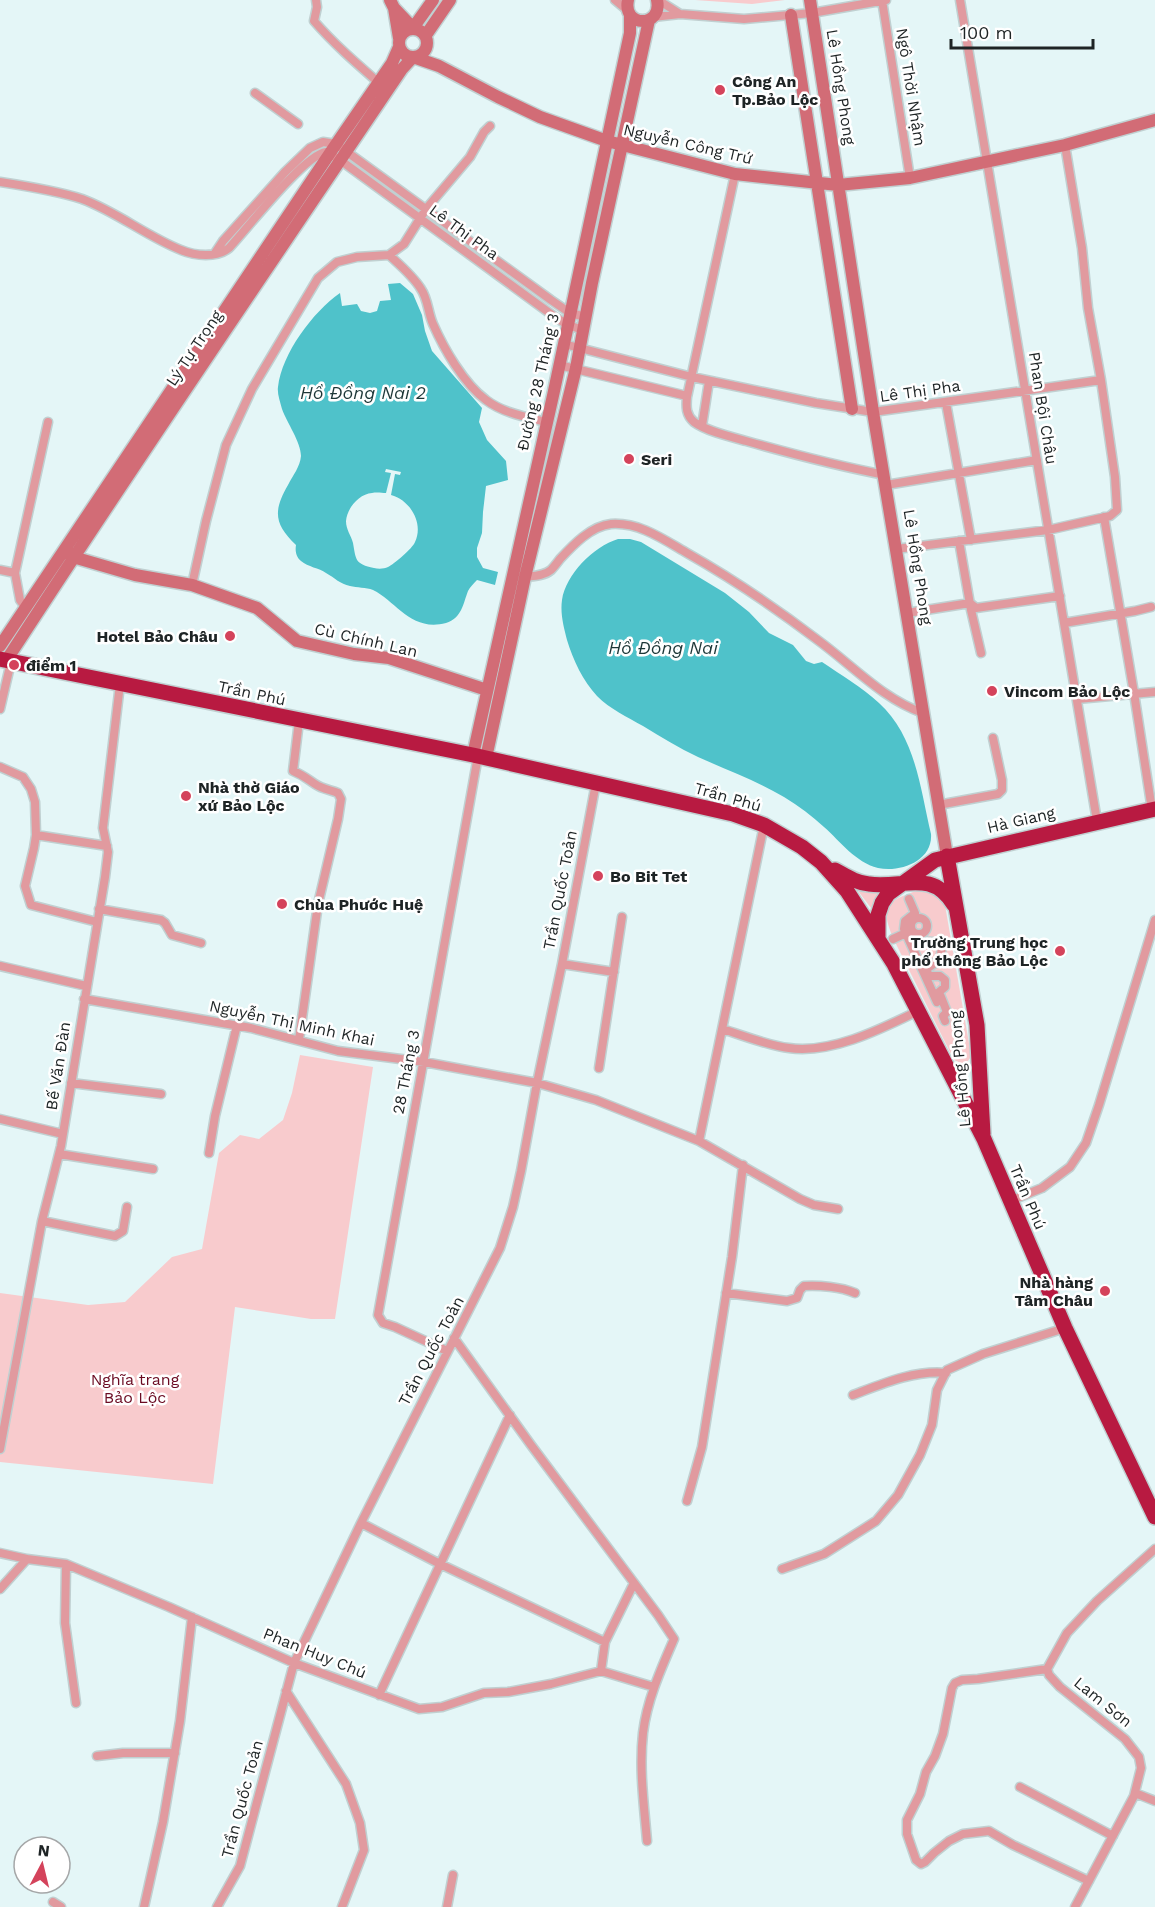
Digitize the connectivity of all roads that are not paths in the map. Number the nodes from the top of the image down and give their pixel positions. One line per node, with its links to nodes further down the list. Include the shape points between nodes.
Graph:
1 (316, 0): 19 (street, via 314,21)
2 (433, 0): 14 (street)
3 (450, 0): 15 (street)
4 (615, 0): 10 (street)
5 (658, 0): 11 (street); 13 (street, Đường 28 Tháng 3)
6 (883, 0): 9 (street); 30 (street, Ngô Thời Nhậm)
7 (960, 0): 28 (street, Phan Bội Châu)
8 (392, 4): 14 (street); 16 (street)
9 (811, 6): 12 (street); 33 (street, Lê Hồng Phong)
10 (628, 9): 13 (street, via 639,21); 24 (street, Đường 28 Tháng 3, via 630,33)
11 (680, 14): 12 (street, via 744,19); 13 (street)
12 (791, 15): 31 (street)
13 (651, 18): 25 (street, Đường 28 Tháng 3)
14 (414, 28): 15 (street); 16 (street, via 405,31)
15 (426, 38): 17 (street, via 426,50); 18 (street)
16 (399, 42): 17 (street, via 405,54); 19 (street, Lý Tự Trọng, via 393,63)
17 (413, 57): 18 (street, Nguyễn Công Trứ); 27 (street, Lý Tự Trọng)
18 (439, 66): 24 (street, Nguyễn Công Trứ, via 535,114)
19 (379, 83): 27 (street, Lý Tự Trọng)
20 (255, 93): 22 (street)
21 (1155, 120): 26 (street, Nguyễn Công Trứ)
22 (298, 124)
23 (490, 126): 34 (street, via 470,157)
24 (607, 141): 25 (street, Nguyễn Công Trứ); 37 (street, Đường 28 Tháng 3)
25 (621, 145): 29 (street, Nguyễn Công Trứ); 38 (street, Đường 28 Tháng 3)
26 (1065, 145): 28 (street, Nguyễn Công Trứ); 44 (street)
27 (338, 152): 32 (street, via 322,142 310,148 215,253 207,255 181,250 79,198); 34 (street); 35 (street, Lê Thị Pha); 64 (street, Lý Tự Trọng)
28 (987, 162): 30 (street, Nguyễn Công Trứ); 46 (street, Phan Bội Châu)
29 (735, 174): 31 (street, Nguyễn Công Trứ); 43 (street)
30 (910, 178): 33 (street, Nguyễn Công Trứ)
31 (816, 181): 33 (street, Nguyễn Công Trứ); 49 (street)
32 (0, 182)
33 (838, 185): 50 (street, Lê Hồng Phong)
34 (426, 209): 35 (street); 37 (street)
35 (421, 219): 36 (street, via 404,244); 37 (street, Lê Thị Pha)
36 (390, 255): 52 (street, via 422,290 433,324 465,379 486,400 514,414); 68 (street, via 337,262 318,278 252,389 226,445)
37 (569, 319): 38 (street); 38 (street, Lê Thị Pha); 39 (street, Đường 28 Tháng 3)
38 (584, 324): 40 (street, Đường 28 Tháng 3)
39 (564, 344): 40 (street, Lê Thị Pha); 41 (street, Đường 28 Tháng 3)
40 (580, 348): 42 (street, Đường 28 Tháng 3); 43 (street, Lê Thị Pha)
41 (560, 365): 42 (street); 52 (street, Đường 28 Tháng 3)
42 (576, 368): 47 (street); 56 (street, Đường 28 Tháng 3)
43 (692, 377): 45 (street, Lê Thị Pha); 47 (street)
44 (1101, 380): 46 (street, Lê Thị Pha); 59 (street, via 1118,499 1117,510)
45 (709, 381): 49 (street, Lê Thị Pha); 53 (street)
46 (1025, 390): 48 (street, Lê Thị Pha); 54 (street, Phan Bội Châu)
47 (687, 396): 53 (street, via 689,417)
48 (946, 403): 50 (street, Lê Thị Pha); 57 (street)
49 (852, 409): 50 (street, Lê Thị Pha)
50 (873, 412): 58 (street, Lê Hồng Phong)
51 (48, 422): 66 (street)
52 (546, 422): 55 (street, Đường 28 Tháng 3)
53 (702, 426): 58 (street)
54 (1037, 460): 57 (street); 60 (street, Phan Bội Châu)
55 (535, 469): 56 (street); 79 (street, Đường 28 Tháng 3)
56 (550, 472): 67 (street, Đường 28 Tháng 3)
57 (957, 473): 58 (street); 61 (street)
58 (885, 480): 63 (street, Lê Hồng Phong)
59 (1104, 517): 60 (street); 74 (street)
60 (1048, 530): 61 (street); 69 (street, Phan Bội Châu)
61 (971, 540): 62 (street)
62 (959, 541): 63 (street); 70 (street)
63 (896, 549): 73 (street, Lê Hồng Phong)
64 (69, 554): 68 (street, Cù Chính Lan, via 135,575); 72 (street, Lý Tự Trọng); 77 (street, Lý Tự Trọng)
65 (0, 570): 66 (street)
66 (15, 573): 72 (street, via 20,600)
67 (525, 577): 84 (street, via 551,570 594,529 610,524 644,530 759,597 888,696); 87 (street, Đường 28 Tháng 3)
68 (192, 585): 79 (street, Cù Chính Lan, via 257,608 297,641 389,658)
69 (1059, 596): 70 (street, via 976,608); 75 (street, Phan Bội Châu)
70 (970, 603): 73 (street); 76 (street)
71 (1151, 606): 74 (street)
72 (26, 608): 77 (street, Lý Tự Trọng)
73 (907, 613): 84 (street, Lê Hồng Phong)
74 (1120, 613): 75 (street); 81 (street)
75 (1064, 623): 82 (street, Phan Bội Châu)
76 (981, 652)
77 (4, 657): 78 (highway, Trần Phú); 83 (street)
78 (120, 684): 85 (highway, Trần Phú); 95 (street, Bế Văn Đàn, via 104,828)
79 (487, 690): 87 (street, Đường 28 Tháng 3)
80 (1155, 692): 81 (street)
81 (1134, 693): 82 (street); 91 (street)
82 (1077, 699): 92 (street, Phan Bội Châu)
83 (0, 708)
84 (923, 713): 90 (street, Lê Hồng Phong)
85 (299, 721): 87 (highway, Trần Phú); 119 (street, via 293,771 339,793 341,799 318,904)
86 (993, 738): 90 (street, via 1002,790)
87 (479, 756): 89 (highway, Trần Phú); 121 (street, 28 Tháng 3)
88 (0, 767): 94 (street, via 23,777 31,789)
89 (596, 783): 93 (highway, Trần Phú, via 733,814); 109 (street, Trần Quốc Toản)
90 (938, 805): 96 (street, Lê Hồng Phong)
91 (1153, 809): 92 (highway, Hà Giang)
92 (1097, 821): 96 (highway, Hà Giang)
93 (764, 825): 97 (highway, Trần Phú); 118 (street)
94 (36, 835): 95 (street); 104 (street, via 24,886 31,905)
95 (107, 846): 101 (street, Bế Văn Đàn)
96 (947, 856): 98 (highway, Hà Giang, via 934,860); 100 (highway, Lê Hồng Phong)
97 (821, 862): 98 (highway, Hà Giang, via 867,884); 106 (highway, Trần Phú)
98 (902, 882): 100 (highway, Hà Giang, via 940,889); 106 (highway, Hà Giang, via 888,894 878,915)
99 (909, 899): 105 (street, via 915,913 905,921)
100 (955, 908): 120 (highway, Lê Hồng Phong, via 977,1025)
101 (99, 909): 104 (street, Bế Văn Đàn); 107 (street, via 161,920 172,935)
102 (622, 917): 111 (street)
103 (1155, 920): 135 (street, via 1086,1143 1070,1167 1042,1188)
104 (97, 922): 112 (street, Bế Văn Đàn)
105 (906, 933): 106 (street); 108 (street)
106 (886, 939): 115 (highway, Trần Phú)
107 (201, 943)
108 (912, 946): 114 (street, via 938,1003); 114 (street, via 923,937 940,947 939,960 926,973 945,980 945,987 939,992)
109 (562, 964): 111 (street); 125 (street, Trần Quốc Toản)
110 (0, 966): 112 (street)
111 (614, 972): 123 (street)
112 (86, 986): 113 (street, Bế Văn Đàn)
113 (84, 999): 117 (street, Nguyễn Thị Minh Khai); 124 (street, Bế Văn Đàn)
114 (944, 1005): 116 (street)
115 (918, 1011): 118 (street, via 850,1041 813,1048 790,1048); 122 (highway, Trần Phú)
116 (945, 1021)
117 (237, 1025): 119 (street, Nguyễn Thị Minh Khai); 131 (street)
118 (722, 1029): 130 (street)
119 (299, 1040): 121 (street, Nguyễn Thị Minh Khai, via 338,1051)
120 (979, 1060): 122 (highway, via 968,1071); 129 (highway, Lê Hồng Phong)
121 (424, 1062): 125 (street, Nguyễn Thị Minh Khai); 143 (street, 28 Tháng 3, via 378,1315 382,1323)
122 (947, 1067): 129 (highway, Trần Phú)
123 (599, 1068)
124 (71, 1083): 126 (street); 128 (street, Bế Văn Đàn)
125 (537, 1083): 130 (street, Nguyễn Thị Minh Khai, via 596,1100); 142 (street, Trần Quốc Toản, via 519,1180 500,1248)
126 (161, 1094)
127 (0, 1119): 128 (street)
128 (63, 1134): 132 (street, Bế Văn Đàn)
129 (984, 1140): 135 (highway, Trần Phú)
130 (699, 1141): 133 (street, Nguyễn Thị Minh Khai)
131 (209, 1153)
132 (59, 1154): 134 (street); 138 (street, Bế Văn Đàn)
133 (743, 1165): 137 (street, Nguyễn Thị Minh Khai, via 800,1199); 139 (street)
134 (153, 1169)
135 (1010, 1201): 141 (highway, Trần Phú)
136 (127, 1207): 138 (street, via 123,1231 114,1236)
137 (838, 1209)
138 (42, 1221): 147 (street, Bế Văn Đàn)
139 (726, 1293): 140 (street, via 787,1301 797,1298 804,1286); 148 (street, via 702,1447)
140 (855, 1293)
141 (1065, 1328): 144 (street, via 983,1354); 149 (highway, Trần Phú)
142 (454, 1338): 143 (street, Trần Quốc Toản); 146 (street)
143 (447, 1351): 150 (street, Trần Quốc Toản)
144 (946, 1373): 145 (street, via 929,1371); 156 (street, via 937,1389 932,1425 921,1455 898,1495 876,1521 824,1554)
145 (853, 1395)
146 (510, 1415): 155 (street); 157 (street)
147 (0, 1449)
148 (687, 1501)
149 (1155, 1517)
150 (361, 1523): 155 (street); 161 (street, Trần Quốc Toản)
151 (1155, 1549): 162 (street, via 1067,1633)
152 (0, 1553): 153 (street, Phan Huy Chú)
153 (27, 1559): 154 (street, Phan Huy Chú); 158 (street)
154 (66, 1564): 159 (street, Phan Huy Chú); 167 (street, via 65,1623)
155 (440, 1564): 160 (street); 166 (street)
156 (782, 1569)
157 (634, 1583): 160 (street); 164 (street, via 674,1639)
158 (0, 1589)
159 (192, 1617): 161 (street, Phan Huy Chú); 168 (street)
160 (605, 1642): 163 (street)
161 (294, 1663): 165 (street, Trần Quốc Toản); 166 (street, Phan Huy Chú)
162 (1047, 1669): 171 (street, Lam Sơn, via 1060,1686 1125,1739 1139,1757 1141,1768); 176 (street, via 955,1683 943,1734 907,1820 907,1834 921,1864 963,1834 989,1831)
163 (601, 1671): 164 (street); 166 (street, Phan Huy Chú, via 551,1684 484,1693 442,1707 419,1709)
164 (654, 1687): 174 (street, via 643,1731 641,1764)
165 (286, 1691): 178 (street, Trần Quốc Toản, via 240,1866); 179 (street, via 346,1784 360,1823 364,1850)
166 (379, 1695)
167 (76, 1704)
168 (175, 1753): 169 (street); 177 (street)
169 (97, 1756)
170 (1020, 1787): 173 (street)
171 (1135, 1793): 172 (street); 173 (street, Lam Sơn)
172 (1155, 1801)
173 (1113, 1836): 176 (street, Lam Sơn)
174 (646, 1840)
175 (453, 1875): 180 (street)
176 (1089, 1881): 181 (street, Lam Sơn)
177 (144, 1907)
178 (217, 1907)
179 (342, 1907)
180 (447, 1907)
181 (1076, 1907)

